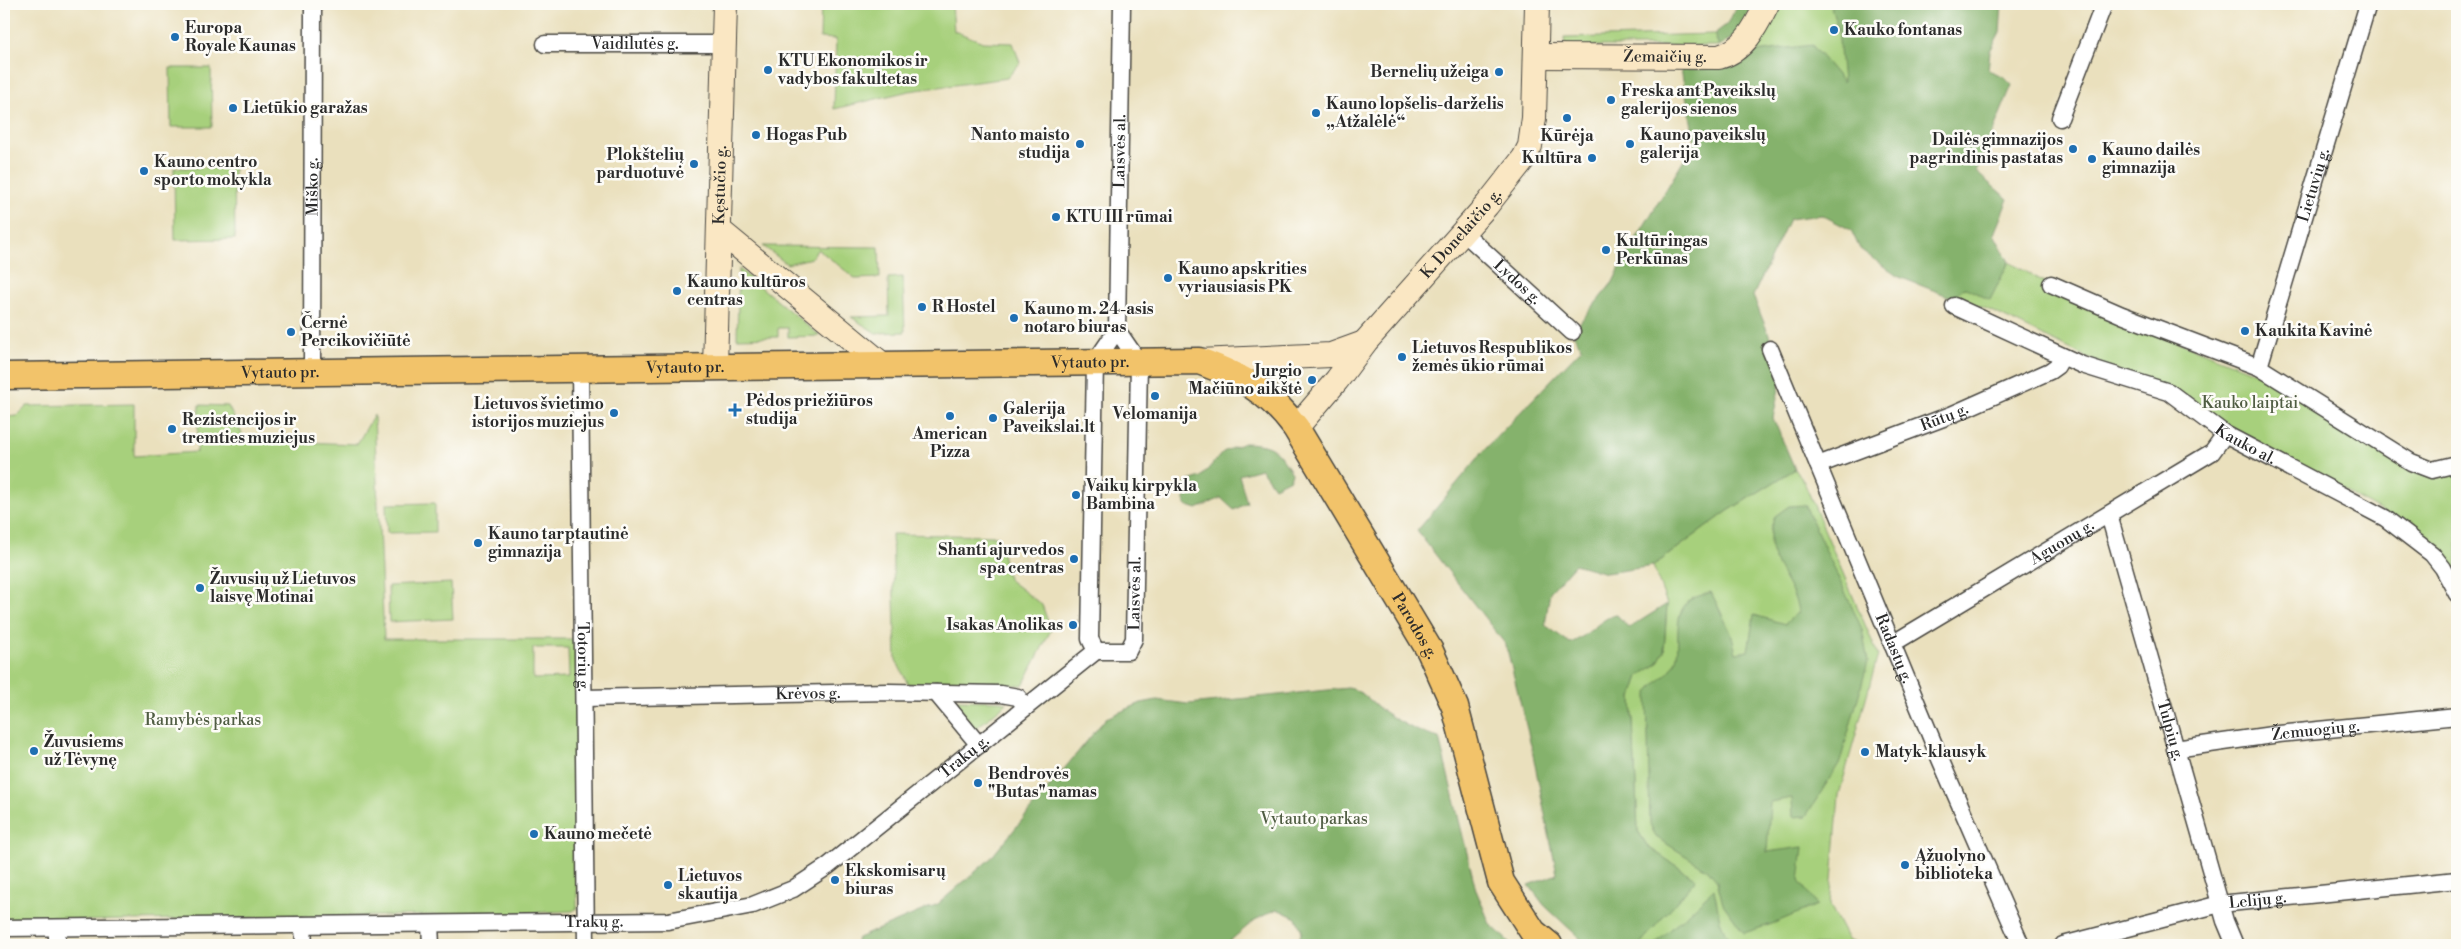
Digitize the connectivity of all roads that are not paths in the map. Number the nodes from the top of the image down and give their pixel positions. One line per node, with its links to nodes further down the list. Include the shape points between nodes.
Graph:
1 (313, 4): 28 (street, Miško g.)
2 (725, 4): 9 (street, Kęstučio g.)
3 (1122, 4): 16 (street, Laisvės al.)
4 (1537, 4): 10 (street, K. Donelaičio g.)
5 (1766, 4): 10 (street, Žemaičių g., via 1750,35 1731,53 1719,57)
6 (2104, 4): 11 (street)
7 (2368, 4): 26 (street, Lietuvių g.)
8 (545, 44): 9 (street, Vaidilutės g.)
9 (724, 44): 12 (street, Kęstučio g.)
10 (1537, 56): 13 (street, K. Donelaičio g., via 1530,146 1510,176)
11 (2060, 118)
12 (719, 230): 24 (street); 25 (street, Kęstučio g.)
13 (1463, 232): 17 (street, Lydos g.); 18 (street, K. Donelaičio g.)
14 (2051, 284): 26 (street)
15 (1954, 306): 20 (street, Kauko al.)
16 (1117, 330): 22 (street); 23 (street)
17 (1572, 332)
18 (1364, 343): 21 (street, Vytauto pr., via 1331,356); 30 (street, K. Donelaičio g.)
19 (1770, 349): 33 (street, Radastų g.)
20 (2062, 357): 31 (street, Kauko al., via 2168,392); 33 (street, Rūtų g., via 2050,371 1951,415)
21 (1199, 361): 23 (main road, Vytauto pr.); 30 (main road, Parodos g., via 1226,371 1265,393)
22 (1095, 362): 23 (main road, Vytauto pr.); 24 (main road, Vytauto pr.); 37 (street, via 1090,639)
23 (1139, 362): 37 (street, Laisvės al., via 1134,639 1128,651)
24 (883, 365): 25 (main road, Vytauto pr.)
25 (715, 367): 27 (main road, Vytauto pr.)
26 (2259, 367): 32 (street, via 2411,462 2432,470)
27 (580, 368): 28 (main road, Vytauto pr.); 39 (street, Totorių g.)
28 (312, 371): 29 (main road, Vytauto pr.)
29 (4, 376)
30 (1296, 428): 55 (main road, Parodos g., via 1430,651 1455,707 1501,882 1533,932)
31 (2226, 434): 34 (street, Aguonų g., via 2212,452); 35 (street, Kauko al., via 2385,518 2432,554)
32 (2457, 464)
33 (1818, 465): 36 (street, Radastų g.)
34 (2109, 515): 36 (street, Aguonų g.); 43 (street, Tulpių g.)
35 (2457, 594)
36 (1892, 644): 56 (street, Radastų g.)
37 (1096, 650): 40 (street, Trakų g.)
38 (936, 693): 39 (street, Krėvos g.); 40 (street, Krėvos g., via 1001,694 1018,697); 42 (street)
39 (584, 698): 46 (street, Totorių g.)
40 (1026, 707): 42 (street, Trakų g.)
41 (2457, 716): 43 (street, Žemuogių g., via 2279,734)
42 (979, 745): 46 (street, Trakų g., via 828,866 793,890 754,904 668,921)
43 (2175, 749): 45 (street, Tulpių g.)
44 (2457, 880): 45 (street, Lelijų g.)
45 (2220, 904): 57 (street, Lelijų g.); 58 (street, Tulpių g.)
46 (586, 923): 47 (street, Trakų g.); 54 (street, Totorių g.)
47 (430, 924): 48 (street, Trakų g.); 53 (street)
48 (303, 925): 50 (street, Trakų g.); 52 (street)
49 (4, 928): 50 (street, Trakų g.)
50 (57, 928): 51 (street)
51 (57, 945)
52 (304, 945)
53 (430, 945)
54 (586, 945)
55 (1548, 945)
56 (2021, 945)
57 (2063, 945)
58 (2235, 945)

